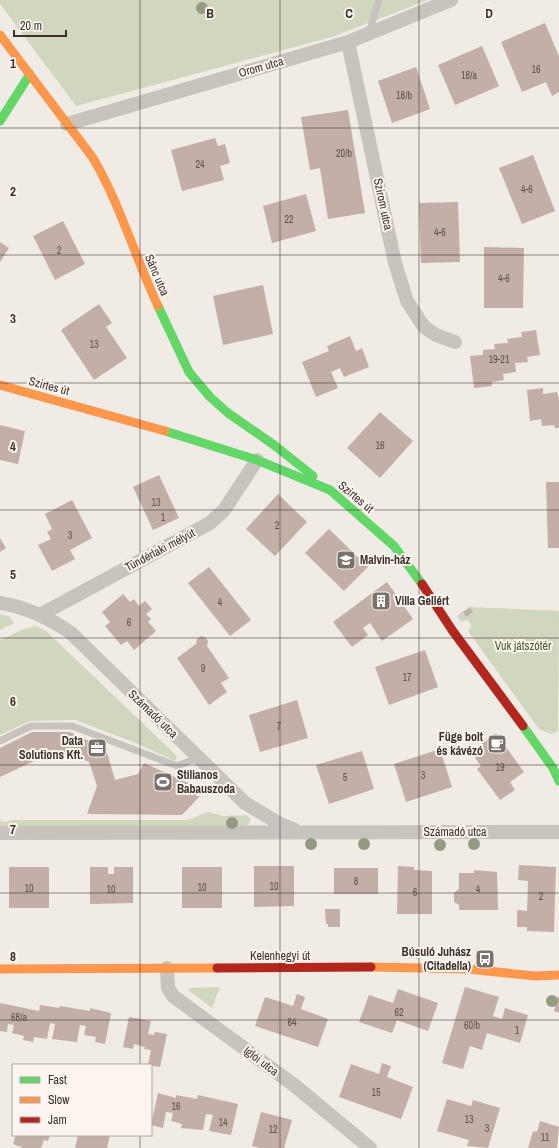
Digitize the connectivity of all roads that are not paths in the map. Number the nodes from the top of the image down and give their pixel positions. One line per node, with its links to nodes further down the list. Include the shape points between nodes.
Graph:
1 (379, 0): 3 (lane)
2 (451, 0): 3 (street, Orom utca)
3 (369, 33): 5 (street, Orom utca)
4 (0, 35): 6 (street, Sánc utca)
5 (348, 42): 8 (street, Orom utca); 9 (street, Szirom utca, via 396,263 407,301 424,327)
6 (30, 74): 7 (street); 8 (street, Sánc utca)
7 (0, 121)
8 (67, 124): 12 (street, Sánc utca, via 106,180 141,269 189,372 210,397 228,413 274,445)
9 (455, 342)
10 (0, 385): 11 (street, Szirtes út, via 121,418)
11 (257, 460): 12 (street, Szirtes út); 14 (street, Tündérlaki mélyút, via 224,510 210,523)
12 (330, 490): 17 (street, Szirtes út, via 394,546 417,575 452,630)
13 (0, 603): 14 (street, Számadó utca)
14 (40, 615): 16 (street, Számadó utca, via 71,633)
15 (0, 741): 16 (lane, via 31,726 72,726 177,766)
16 (198, 758): 20 (street, Számadó utca, via 245,803 280,824)
17 (557, 769)
18 (559, 832): 20 (street, Számadó utca)
19 (0, 833): 20 (street, Számadó utca)
20 (303, 833)
21 (0, 968): 22 (street, Kelenhegyi út)
22 (167, 968): 23 (street, Kelenhegyi út, via 392,967 468,969 535,976); 24 (street, Iglói utca, via 168,988 173,996 294,1085)
23 (559, 975)
24 (370, 1148)

